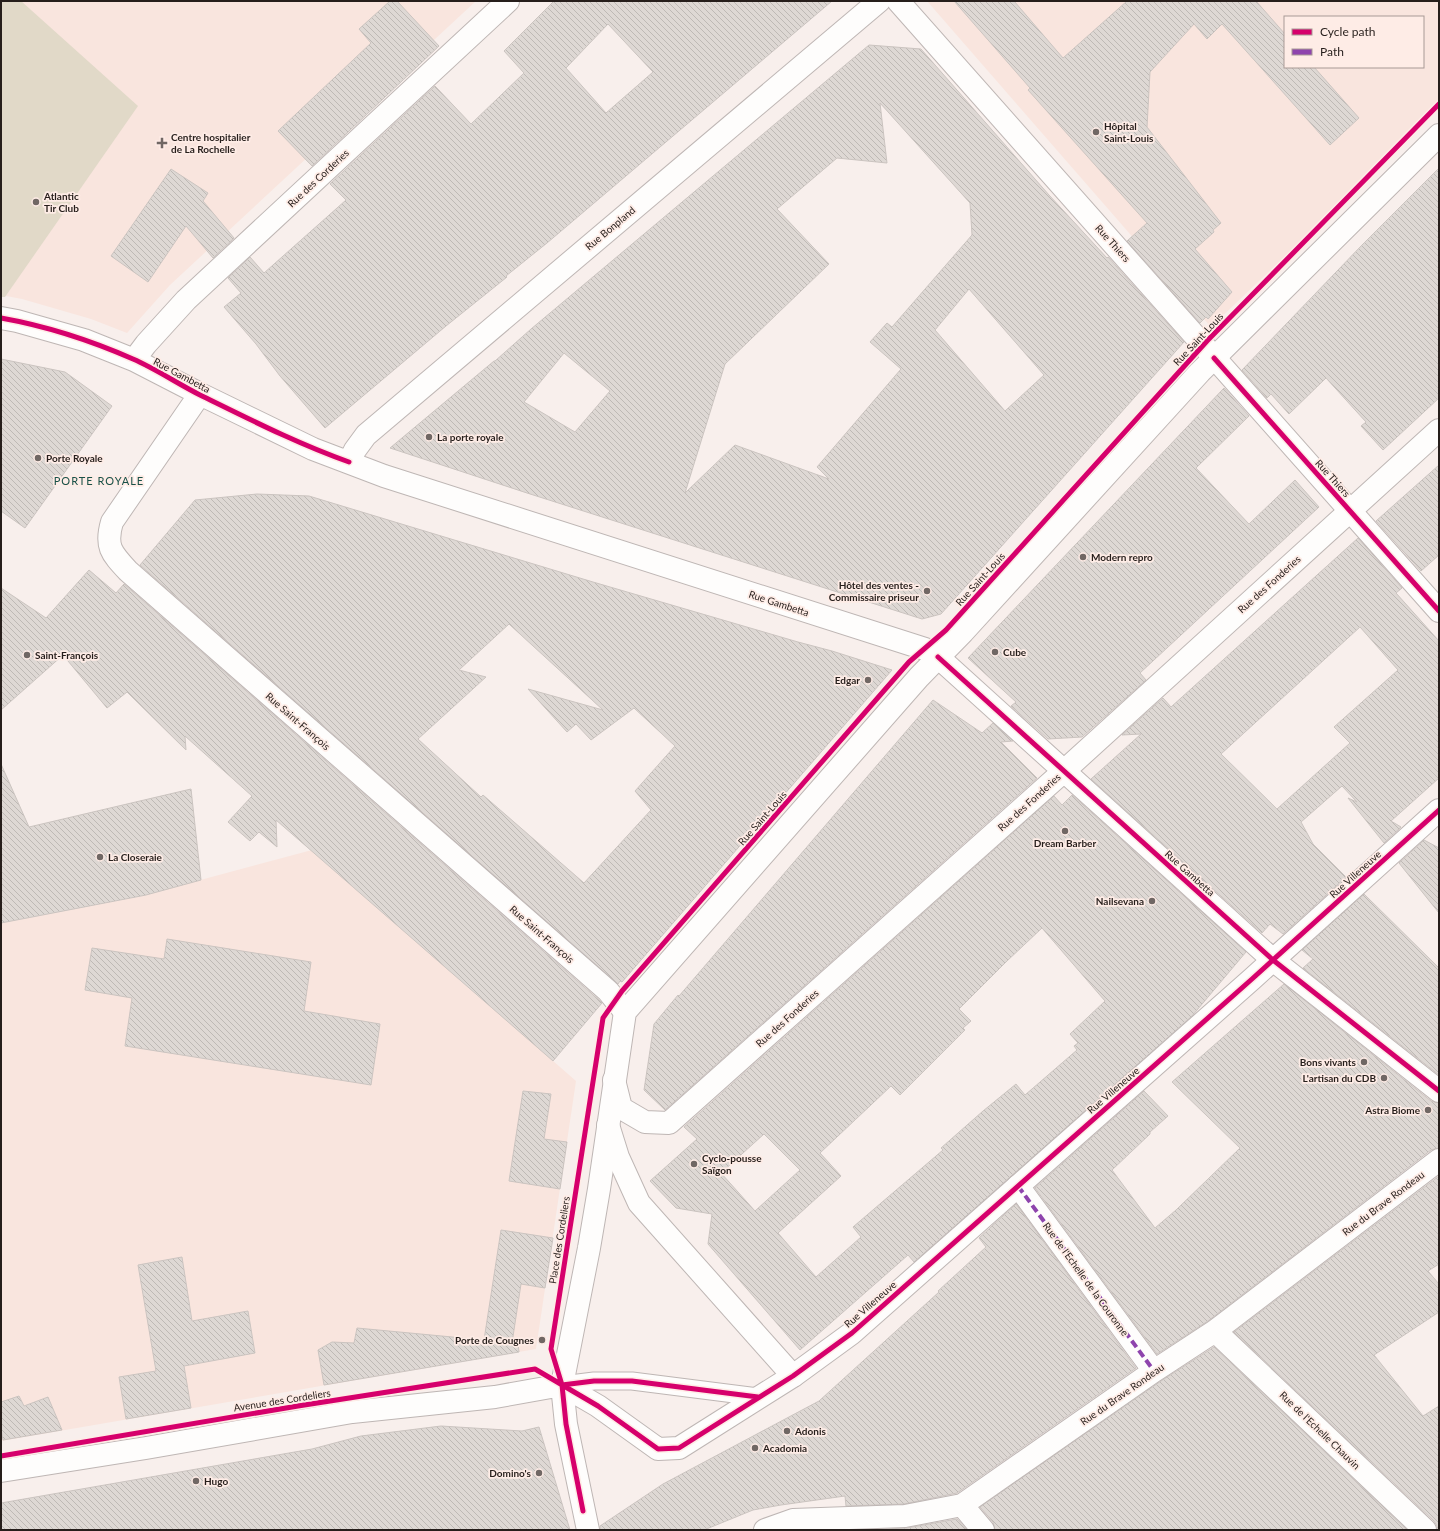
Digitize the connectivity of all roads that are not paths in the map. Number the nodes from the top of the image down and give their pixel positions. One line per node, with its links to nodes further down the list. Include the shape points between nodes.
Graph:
1 (508, 1): 7 (street, Rue des Corderies, via 186,300)
2 (879, 1): 10 (street, Rue Bonpland, via 366,435)
3 (898, 1): 6 (street, Rue Thiers)
4 (1439, 135): 6 (street)
5 (1, 318): 7 (street, Rue Gambetta, via 84,340)
6 (1214, 358): 11 (street, Rue Thiers); 13 (street)
7 (134, 360): 8 (street, Rue Gambetta)
8 (200, 394): 10 (street, Rue Gambetta, via 313,449); 17 (street, Rue Saint-François, via 112,522 108,536 117,560 608,991)
9 (1439, 430): 11 (street, Rue des Fonderies)
10 (349, 462): 13 (street, Rue Gambetta, via 400,481 921,648)
11 (1350, 511): 12 (street, Rue Thiers); 14 (street, Rue des Fonderies)
12 (1439, 611)
13 (938, 657): 14 (street, Rue Gambetta); 17 (street)
14 (1064, 771): 16 (street, Rue Gambetta); 18 (street, Rue des Fonderies, via 669,1123 645,1122 621,1108)
15 (1439, 810): 16 (street, Rue Villeneuve)
16 (1273, 960): 19 (street, Rue Gambetta); 22 (street, Rue Villeneuve)
17 (625, 1012): 18 (street)
18 (614, 1079): 20 (street)
19 (1439, 1091)
20 (608, 1125): 25 (street, via 618,1157 639,1204); 26 (street, via 589,1248)
21 (1439, 1160): 23 (street, Rue du Brave Rondeau)
22 (1018, 1186): 24 (street, Rue de l'Echelle de la Couronne); 25 (street, Rue Villeneuve, via 852,1333)
23 (1215, 1331): 24 (street, Rue du Brave Rondeau); 33 (street, Rue de l'Echelle Chauvin)
24 (1154, 1371): 29 (street, Rue du Brave Rondeau)
25 (793, 1376): 27 (street)
26 (562, 1385): 27 (lane, via 594,1381 632,1381); 27 (street, via 598,1406 658,1449 679,1448); 28 (street, via 496,1397 352,1412); 30 (street, via 566,1424)
27 (758, 1397)
28 (1, 1471)
29 (962, 1505): 31 (street, Rue du Brave Rondeau, via 905,1516 793,1520); 32 (street)
30 (586, 1520)
31 (765, 1530)
32 (982, 1530)
33 (1425, 1530)

